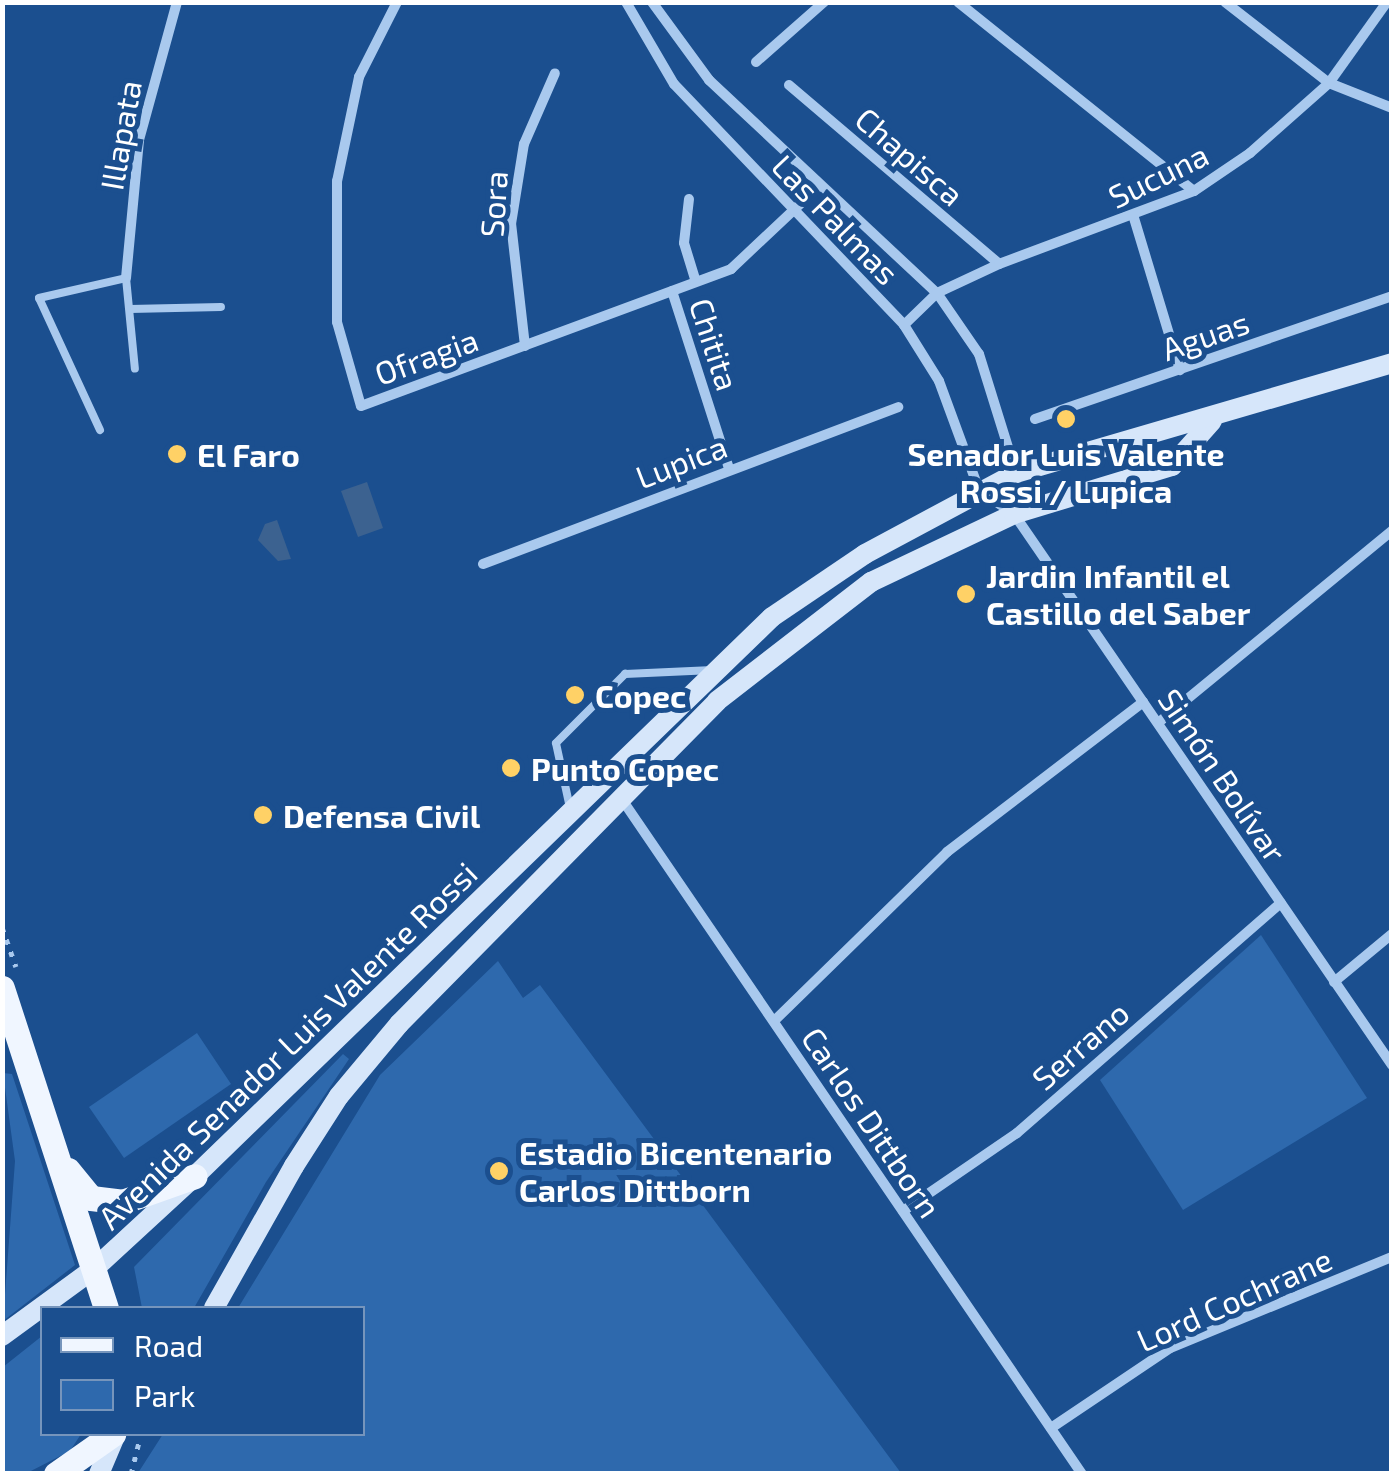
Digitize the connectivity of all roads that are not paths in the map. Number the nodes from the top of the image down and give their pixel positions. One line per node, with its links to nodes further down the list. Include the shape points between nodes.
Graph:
1 (177, 2): 20 (street, Illapata, via 139,140)
2 (397, 2): 28 (street, Ofragia, via 359,77 338,181 337,322 361,406)
3 (626, 2): 17 (street, Las Palmas, via 674,84)
4 (652, 2): 14 (street, Las Palmas, via 709,80)
5 (824, 2): 9 (street)
6 (958, 2): 15 (street)
7 (1224, 2): 11 (street)
8 (1387, 2): 11 (street, Sucuna)
9 (756, 62)
10 (554, 72): 28 (street, Sora, via 524,144 511,224)
11 (1329, 82): 13 (street); 15 (street, Sucuna, via 1250,154)
12 (790, 85): 19 (street, Chapisca)
13 (1392, 108)
14 (819, 186): 17 (street, Ofragia); 23 (street, Las Palmas)
15 (1194, 192): 18 (street, Sucuna)
16 (689, 199): 21 (street, Chitita, via 684,243)
17 (794, 213): 21 (street, Ofragia, via 731,269); 27 (street, Las Palmas)
18 (1134, 218): 19 (street, Sucuna); 31 (street)
19 (999, 264): 23 (street, Sucuna)
20 (126, 278): 26 (lane); 35 (lane, via 39,298)
21 (695, 280): 22 (street, Ofragia)
22 (672, 291): 28 (street, Ofragia); 36 (street, Chitita)
23 (937, 293): 27 (street, Sucuna); 37 (street, Las Palmas, via 979,354)
24 (1392, 296): 31 (street, Aguas)
25 (220, 307): 26 (lane)
26 (130, 309): 30 (lane)
27 (904, 325): 38 (street, Las Palmas, via 939,381)
28 (525, 346)
29 (1392, 363): 34 (main road, Avenida Senador Luis Valente Rossi)
30 (135, 369)
31 (1180, 370): 33 (street, Aguas)
32 (898, 407): 36 (street, Lupica)
33 (1035, 419)
34 (1212, 420): 37 (main road, Avenida Senador Luis Valente Rossi); 39 (main road, Avenida Senador Luis Valente Rossi, via 1172,466)
35 (100, 430)
36 (729, 469): 41 (street, Lupica)
37 (1016, 474): 38 (main road, Avenida Senador Luis Valente Rossi); 39 (street)
38 (979, 490): 39 (street, Simón Bolívar); 42 (main road, Avenida Senador Luis Valente Rossi, via 772,616)
39 (1014, 514): 43 (street, Simón Bolívar); 45 (main road, Avenida Senador Luis Valente Rossi, via 871,582 796,634)
40 (1392, 531): 44 (street)
41 (482, 564)
42 (713, 670): 46 (main road, Avenida Senador Luis Valente Rossi); 46 (lane, via 625,674 556,743)
43 (1143, 702): 44 (street, Simón Bolívar); 51 (street, via 947,852)
44 (1158, 724): 47 (street, Simón Bolívar)
45 (622, 798): 51 (street, Carlos Dittborn); 60 (main road, Avenida Senador Luis Valente Rossi, via 456,960 339,1096)
46 (572, 817): 54 (main road, Avenida Senador Luis Valente Rossi)
47 (1280, 903): 49 (street, Simón Bolívar); 55 (street, Serrano, via 1017,1134)
48 (1392, 934): 49 (street)
49 (1334, 982): 52 (street, Simón Bolívar)
50 (2, 988): 53 (main road)
51 (774, 1021): 55 (street, Carlos Dittborn)
52 (1392, 1065)
53 (54, 1152): 54 (main road, via 91,1198 122,1202); 57 (main road)
54 (195, 1176): 57 (main road, Avenida Senador Luis Valente Rossi)
55 (903, 1211): 63 (street, Carlos Dittborn)
56 (1392, 1257): 63 (street, Lord Cochrane, via 1170,1348)
57 (96, 1268): 58 (main road, Avenida Senador Luis Valente Rossi); 59 (main road)
58 (43, 1306)
59 (106, 1306)
60 (215, 1306)
61 (40, 1309): 62 (main road, Avenida Senador Luis Valente Rossi)
62 (2, 1336)
63 (1051, 1428): 68 (street, Carlos Dittborn)
64 (117, 1436): 66 (main road)
65 (119, 1436): 67 (main road)
66 (56, 1474)
67 (99, 1474)
68 (1082, 1474)

